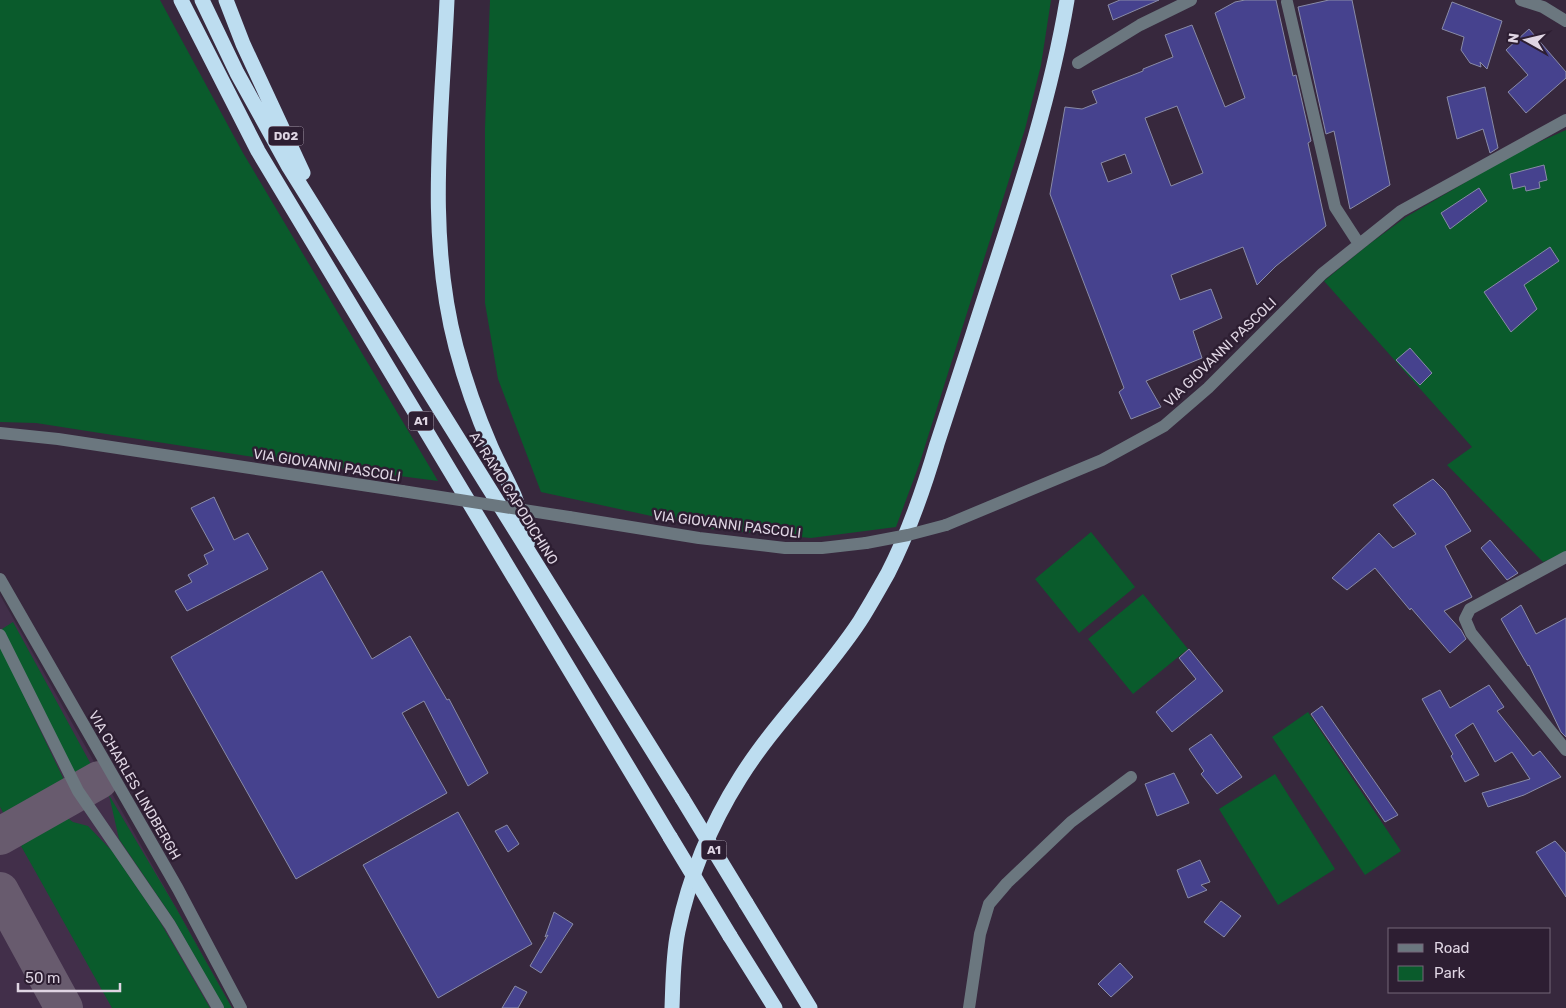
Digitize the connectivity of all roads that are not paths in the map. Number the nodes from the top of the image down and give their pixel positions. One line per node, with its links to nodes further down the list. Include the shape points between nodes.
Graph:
1 (181, 0): 26 (highway, A1, bridge, via 258,151)
2 (202, 0): 14 (highway, A1 RAMO CAPODICHINO / A1, via 242,81)
3 (226, 0): 14 (highway, D02, via 243,44)
4 (447, 0): 11 (highway)
5 (452, 0): 11 (highway)
6 (1067, 0): 25 (highway, via 1044,102 1019,188 923,490 888,572 860,621 771,735 740,778 718,817 688,893 678,932)
7 (1192, 0): 12 (street, via 1140,25)
8 (1521, 0): 10 (street, via 1543,7)
9 (1287, 2): 15 (street, via 1335,207)
10 (1566, 21)
11 (446, 36): 18 (highway, via 438,200 446,300 472,400 514,496)
12 (1078, 63)
13 (1566, 120): 15 (street, VIA GIOVANNI PASCOLI, via 1401,211)
14 (329, 229): 18 (highway, A1 RAMO CAPODICHINO / A1)
15 (1359, 244): 16 (street, VIA GIOVANNI PASCOLI, bridge, via 1322,274 1208,388 1164,426 1102,460 946,524 866,543 785,548 699,538 58,438)
16 (0, 433)
17 (1566, 557): 21 (street, via 1470,609 1465,619 1471,633)
18 (534, 560): 27 (highway, A1 RAMO CAPODICHINO / A1, bridge)
19 (0, 579): 24 (street, VIA CHARLES LINDBERGH, via 178,889)
20 (0, 635): 23 (street, via 78,792 170,925)
21 (1566, 750)
22 (1131, 777): 28 (street, via 1071,822 989,904 980,934)
23 (218, 1008)
24 (241, 1008)
25 (672, 1008)
26 (775, 1008)
27 (810, 1008)
28 (969, 1008)

